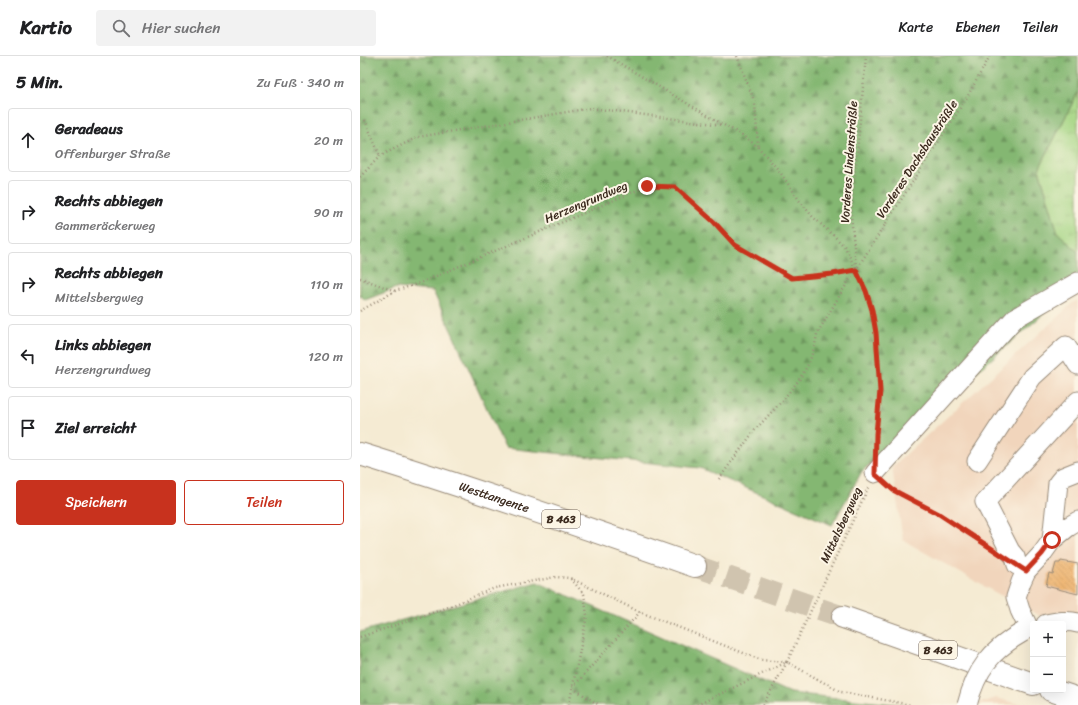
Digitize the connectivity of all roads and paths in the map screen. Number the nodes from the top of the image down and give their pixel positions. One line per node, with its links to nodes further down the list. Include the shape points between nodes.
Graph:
1 (607, 56): 6 (path, Mittelsbergweg)
2 (737, 56): 7 (path, via 756,103)
3 (866, 56): 10 (path, Vorderes Lindensträßle, via 851,215)
4 (990, 56): 10 (path, Vorderes Dachsbausträßle, via 966,99)
5 (365, 120): 8 (path)
6 (724, 125): 7 (path, Mittelsbergweg); 8 (path, via 591,108 418,137)
7 (758, 146): 10 (path, Mittelsbergweg, via 812,216 845,247)
8 (380, 156): 9 (path)
9 (360, 177)
10 (856, 270): 13 (path, Herzengrundweg, via 792,278 735,245 675,187 647,186); 20 (path, Mittelsbergweg, via 866,291 876,333 880,391); 21 (path, Vorderes Dachsbausträßle, via 817,334 800,380 754,431)
11 (360, 278): 13 (path)
12 (1078, 282): 20 (street, via 1015,318)
13 (395, 292): 14 (path, Herzengrundweg)
14 (360, 311)
15 (1078, 365): 18 (street, via 1066,346 1032,377)
16 (1078, 401): 26 (street, via 984,502)
17 (360, 454): 25 (highway, Westtangente / B 463, via 516,504)
18 (977, 461)
19 (1078, 471): 23 (street, via 1063,477 1058,483)
20 (875, 474): 24 (path, via 893,490 939,514); 35 (path, Mittelsbergweg, bridge)
21 (719, 479)
22 (1078, 521): 23 (street)
23 (1052, 540): 26 (street, via 1042,554)
24 (991, 548)
25 (695, 566)
26 (1022, 568): 32 (street, via 1016,596 1020,610)
27 (570, 578): 28 (path); 34 (path, via 556,577 495,588 441,610); 37 (path, via 584,594 587,615)
28 (640, 612): 35 (path, via 761,660); 37 (path)
29 (843, 617): 36 (highway, B 463)
30 (1066, 621): 31 (street)
31 (1078, 623)
32 (1030, 624)
33 (1030, 629): 45 (street, bridge, via 1012,638 991,656 976,678)
34 (360, 637)
35 (787, 662): 42 (path); 43 (path, Mittelsbergweg); 44 (path, via 841,692)
36 (1030, 683)
37 (573, 688): 40 (path); 41 (path)
38 (1060, 693): 39 (highway)
39 (1078, 699)
40 (568, 705)
41 (599, 705)
42 (697, 705)
43 (763, 705)
44 (911, 705)
45 (967, 705)

